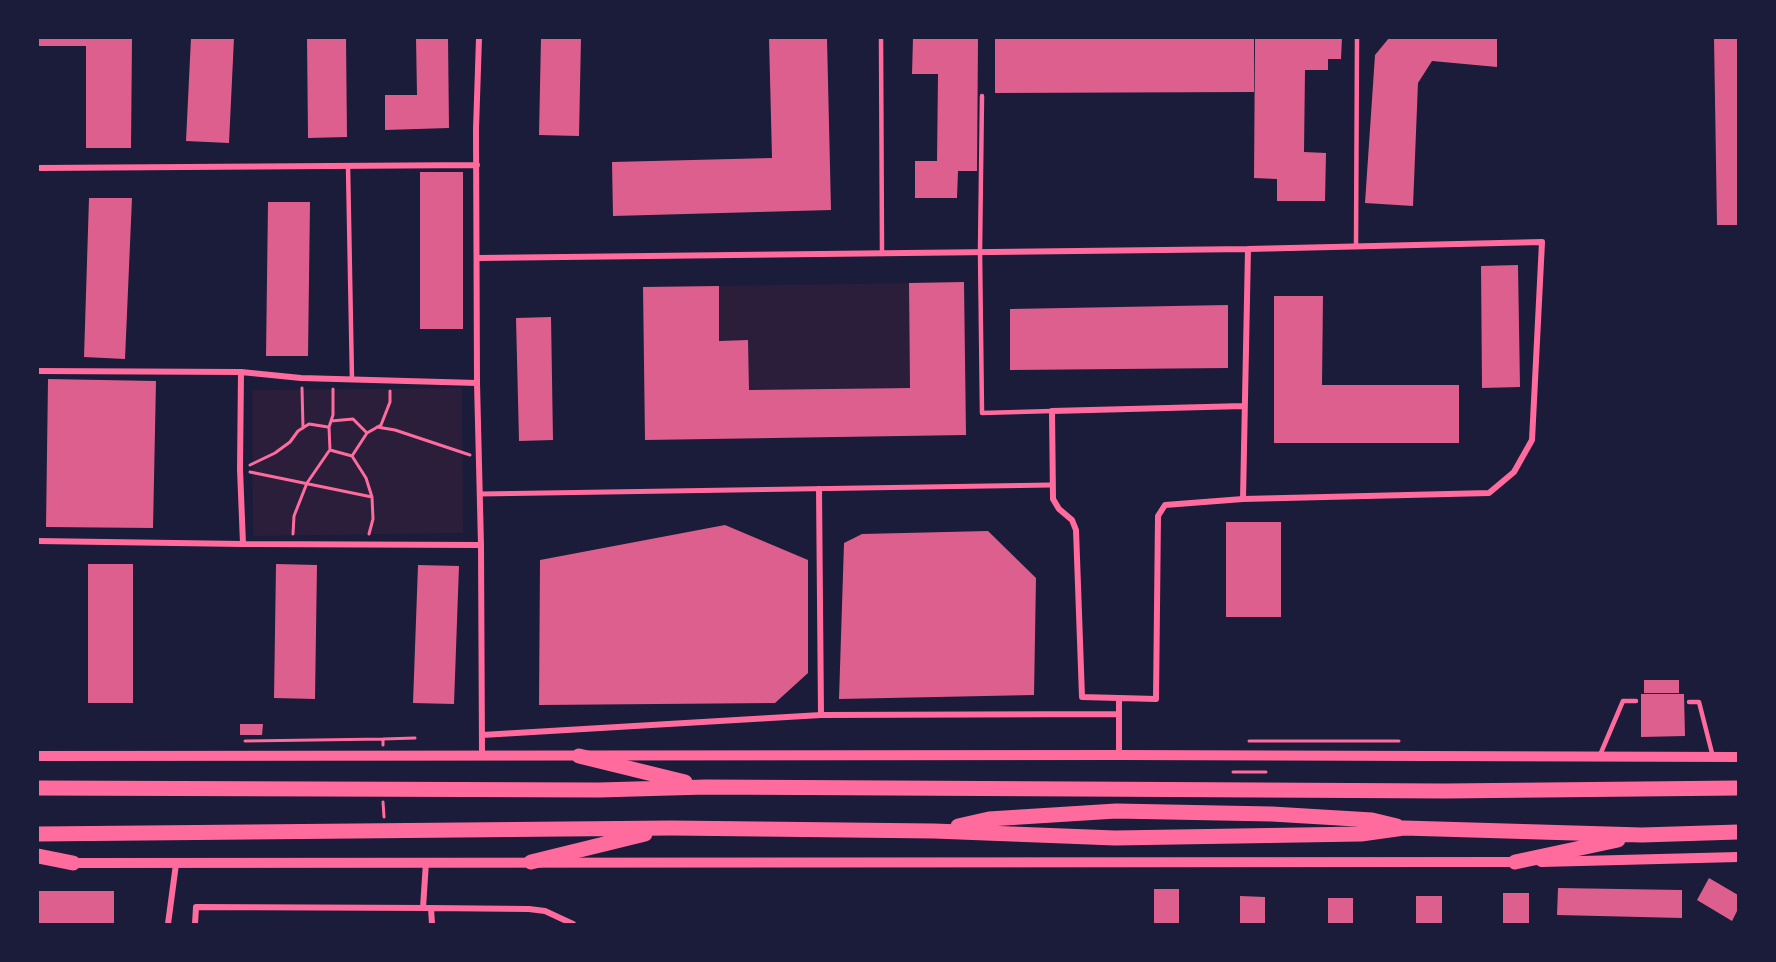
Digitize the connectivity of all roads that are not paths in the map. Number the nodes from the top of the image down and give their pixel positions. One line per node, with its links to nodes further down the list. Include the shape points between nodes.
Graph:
1 (479, 38): 5 (street)
2 (881, 38): 11 (lane)
3 (1357, 38): 8 (lane)
4 (982, 96): 10 (lane)
5 (477, 165): 6 (street); 12 (street)
6 (348, 166): 7 (street); 15 (lane)
7 (38, 168)
8 (1356, 247): 9 (street); 22 (street, via 1542,242 1532,440 1514,472 1489,493)
9 (1248, 249): 10 (street); 17 (street)
10 (980, 251): 11 (street); 18 (lane, via 982,413)
11 (882, 254): 12 (street)
12 (478, 258): 16 (street)
13 (38, 371): 14 (street)
14 (241, 372): 15 (street); 24 (street)
15 (352, 380): 16 (street)
16 (477, 383): 21 (street)
17 (1244, 406): 18 (street); 22 (street)
18 (1052, 411): 19 (street)
19 (1051, 485): 20 (street); 26 (street, via 1053,499 1076,530 1082,697)
20 (819, 489): 21 (street); 30 (street)
21 (480, 494): 25 (street)
22 (1243, 499): 26 (street, via 1165,505 1158,516 1156,699)
23 (38, 541): 24 (street)
24 (243, 544): 25 (street)
25 (481, 544): 31 (street)
26 (1119, 698): 29 (street)
27 (1636, 701): 36 (lane, via 1623,701)
28 (1689, 702): 37 (lane, via 1699,702)
29 (1119, 714): 30 (street); 33 (street)
30 (821, 715): 31 (street)
31 (482, 735): 32 (street)
32 (482, 755): 34 (street); 35 (street)
33 (1119, 755): 35 (street); 36 (street)
34 (38, 756)
35 (579, 756): 40 (main road)
36 (1599, 757): 37 (street)
37 (1713, 757): 38 (street)
38 (1738, 757)
39 (38, 779): 41 (main road)
40 (706, 787): 41 (main road); 42 (main road, via 1445,791)
41 (45, 788)
42 (1738, 788)
43 (671, 828): 45 (main road); 47 (main road); 51 (main road)
44 (1404, 828): 45 (main road, via 1361,834 1115,838); 45 (main road, via 1372,820 1272,814 1116,811 989,819); 48 (main road)
45 (934, 831)
46 (1738, 832): 48 (main road)
47 (38, 834)
48 (1642, 835): 53 (main road)
49 (38, 856): 55 (main road)
50 (1738, 857): 53 (street)
51 (531, 861): 52 (street); 53 (street)
52 (426, 862): 56 (street); 57 (street)
53 (1515, 862)
54 (38, 863): 55 (street)
55 (73, 863): 56 (street)
56 (176, 864): 59 (street)
57 (423, 908): 58 (street); 60 (street, via 196,907)
58 (431, 908): 61 (street); 62 (street, via 529,909 545,911)
59 (168, 924)
60 (195, 924)
61 (432, 924)
62 (573, 924)

